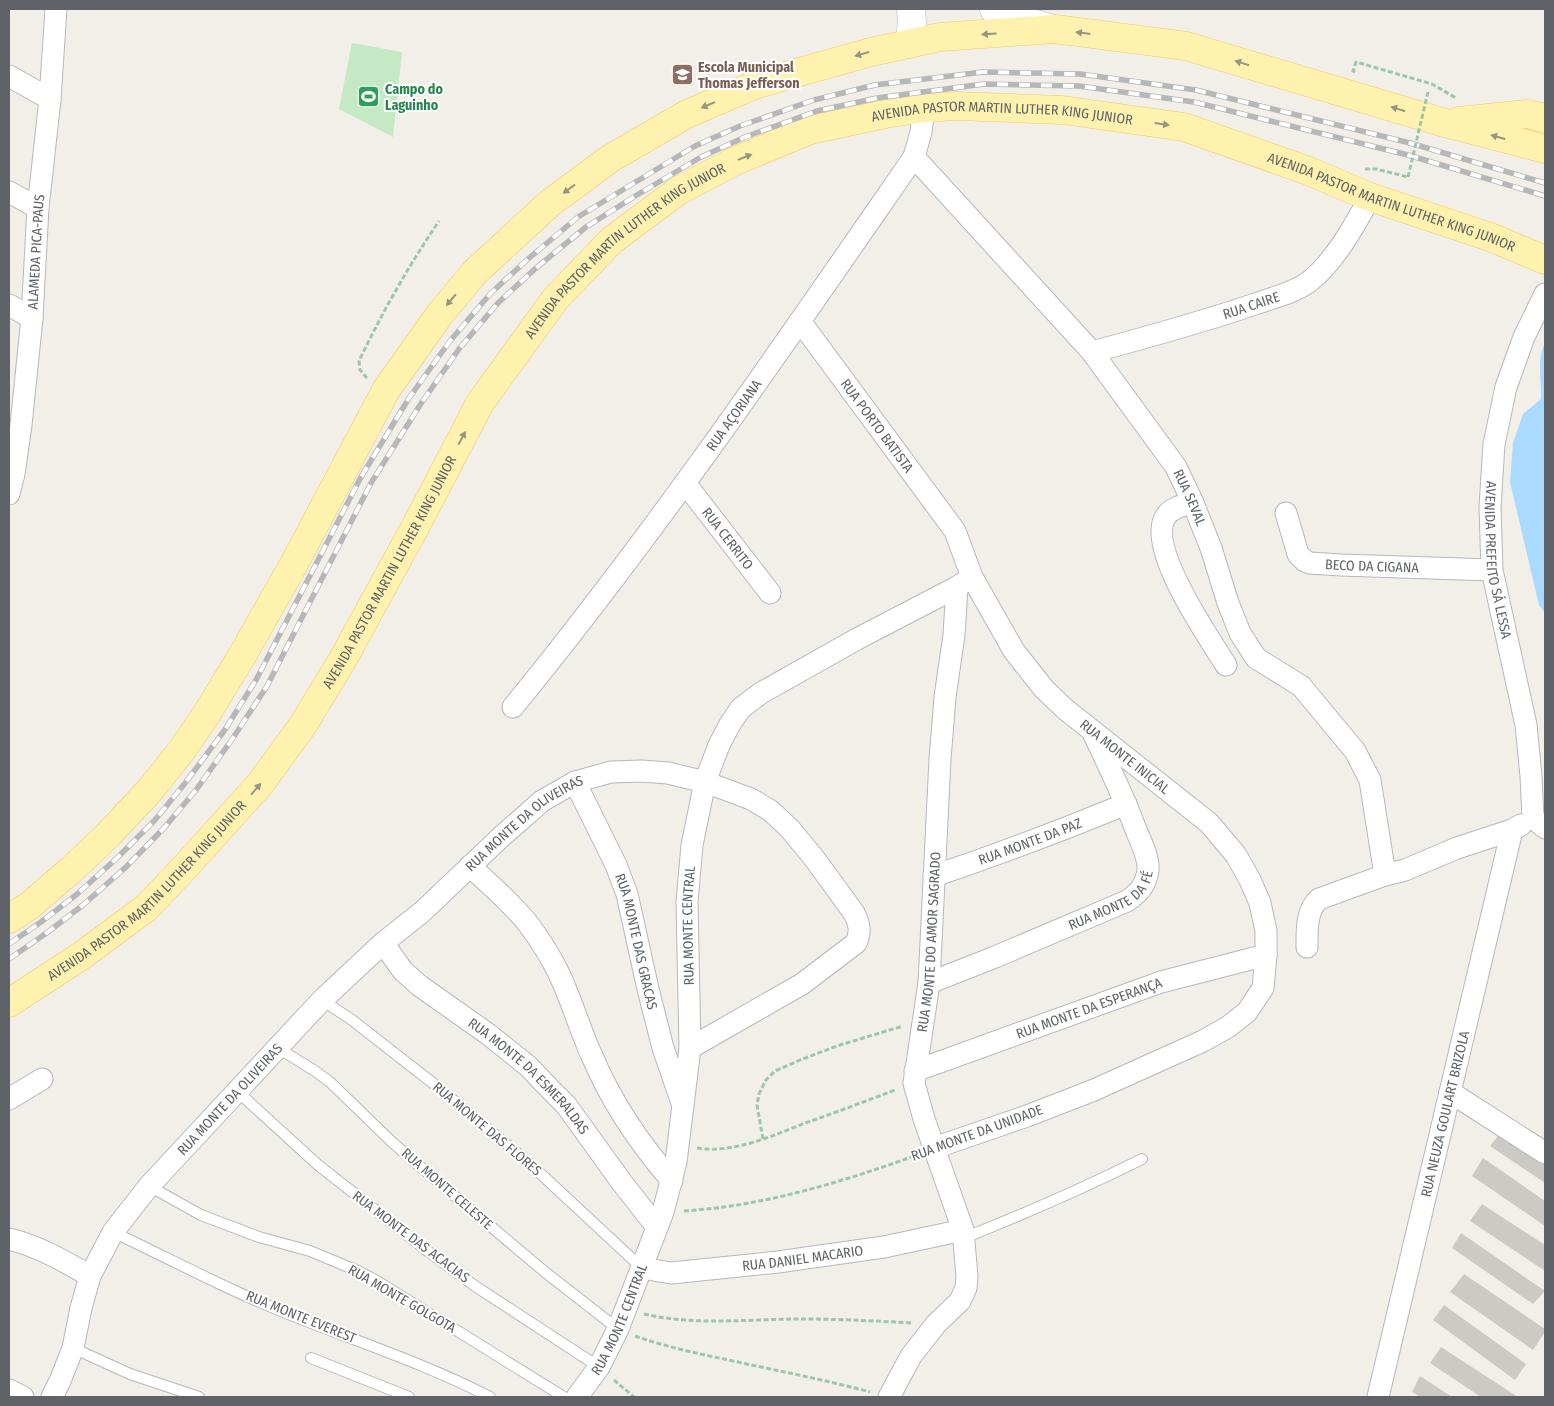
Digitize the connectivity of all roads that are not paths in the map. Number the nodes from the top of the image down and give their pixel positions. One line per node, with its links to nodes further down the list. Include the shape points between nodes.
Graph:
1 (56, 9): 7 (street, ALAMEDA PICA-PAUS)
2 (910, 9): 5 (street)
3 (994, 9): 4 (street)
4 (1055, 29): 5 (main road, one-way to 5, via 940,38); 10 (main road, one-way to 4, via 1186,46)
5 (909, 44): 42 (main road, one-way to 42, via 757,84 687,114 611,158 550,203 475,272 440,314 386,390 243,654 182,750 108,836 72,870)
6 (9, 76): 7 (street)
7 (50, 99): 15 (street, ALAMEDA PICA-PAUS)
8 (924, 108): 12 (street, RUA AÇORIANA); 14 (main road, AVENIDA PASTOR MARTIN LUTHER KING JUNIOR, one-way to 14, via 1062,110 1184,127 1306,170); 49 (main road, AVENIDA PASTOR MARTIN LUTHER KING JUNIOR, one-way to 8, via 81,956 146,908 260,784 303,725 343,659 480,403 556,298 612,240 678,191 733,162 810,130)
9 (1545, 118): 10 (main road, via 1527,114)
10 (1445, 123): 11 (main road, one-way to 10)
11 (1545, 149)
12 (914, 157): 20 (street, RUA AÇORIANA); 21 (street, RUA SEVAL)
13 (9, 192): 15 (street)
14 (1370, 197): 16 (main road, AVENIDA PASTOR MARTIN LUTHER KING JUNIOR); 21 (street, RUA CAIRE, via 1354,228 1310,281 1229,314)
15 (38, 208): 19 (street, ALAMEDA PICA-PAUS)
16 (1545, 260)
17 (1545, 294): 28 (street, AVENIDA PREFEITO SÁ LESSA, via 1524,337 1506,387 1494,444 1490,507)
18 (9, 305): 19 (street)
19 (32, 318): 22 (street, ALAMEDA PICA-PAUS)
20 (800, 321): 23 (street, RUA AÇORIANA); 27 (street, RUA PORTO BATISTA)
21 (1092, 352): 25 (street, RUA SEVAL, via 1176,467)
22 (15, 421): 24 (street, ALAMEDA PICA-PAUS, via 14,474)
23 (685, 483): 30 (street, RUA CERRITO); 32 (street, RUA AÇORIANA, via 567,641)
24 (9, 494)
25 (1193, 503): 31 (street, via 1168,512 1161,537 1165,555 1191,610); 40 (street, RUA SEVAL, via 1228,603 1256,658 1301,686 1355,751 1370,780)
26 (1286, 513): 28 (street, BECO DA CIGANA, via 1298,554 1310,563)
27 (955, 531): 29 (street, RUA MONTE INICIAL)
28 (1492, 570): 37 (street, AVENIDA PREFEITO SÁ LESSA, via 1526,725)
29 (964, 582): 33 (street, RUA MONTE INICIAL, via 1044,689); 35 (street, RUA MONTE CENTRAL, via 761,692 741,708 730,724); 41 (street, RUA MONTE DO AMOR SAGRADO, via 946,697)
30 (770, 593)
31 (1226, 665)
32 (513, 707)
33 (1092, 729): 36 (street, RUA MONTE DA FÉ); 45 (street, RUA MONTE INICIAL, via 1208,823 1236,855 1260,903 1266,931)
34 (575, 782): 35 (street, RUA MONTE DA OLIVEIRAS, via 611,772 642,771 668,773); 39 (street, RUA MONTE DA OLIVEIRAS, via 542,801); 57 (street, RUA MONTE DAS GRACAS, via 627,894 663,1048)
35 (705, 782): 51 (street, RUA MONTE CENTRAL, via 692,845 688,902); 51 (street, RUA MONTE DA OLIVEIRAS, via 771,810 814,858 854,914 860,934 856,943 802,984)
36 (1126, 804): 41 (street, RUA MONTE DA PAZ, via 1067,829); 46 (street, RUA MONTE DA FÉ, via 1148,868 1145,883 1136,894 1080,922)
37 (1539, 823): 38 (street)
38 (1512, 830): 40 (street, via 1405,870); 55 (street, RUA NEUZA GOULART BRIZOLA)
39 (470, 866): 43 (street, RUA MONTE DA OLIVEIRAS, via 422,912); 61 (street, via 530,926 555,965 612,1098 653,1160)
40 (1385, 874): 44 (street, via 1319,899 1310,912)
41 (934, 876): 46 (street, RUA MONTE DO AMOR SAGRADO)
42 (9, 919)
43 (383, 943): 48 (street, RUA MONTE DA OLIVEIRAS); 63 (street, RUA MONTE DA ESMERALDAS, via 420,986 528,1066 566,1105 623,1184)
44 (1306, 947)
45 (1266, 955): 47 (street, RUA MONTE INICIAL); 52 (street, RUA MONTE DA ESPERANÇA, via 1161,982)
46 (928, 983): 52 (street, RUA MONTE DO AMOR SAGRADO)
47 (1263, 988): 58 (street, RUA MONTE DA UNIDADE, via 1247,1012 1203,1041 1085,1093)
48 (322, 1000): 50 (street, RUA MONTE DA OLIVEIRAS); 67 (lane, RUA MONTE DAS FLORES, via 434,1084 528,1162)
49 (9, 1002)
50 (278, 1048): 54 (street, RUA MONTE DA OLIVEIRAS); 69 (lane, RUA MONTE CELESTE, via 330,1082 393,1143 544,1272)
51 (690, 1048): 57 (street, RUA MONTE CENTRAL)
52 (915, 1077): 58 (street, RUA MONTE DO AMOR SAGRADO)
53 (42, 1079): 56 (street)
54 (237, 1091): 62 (street, RUA MONTE DA OLIVEIRAS); 72 (lane, RUA MONTE DAS ACACIAS, via 318,1165 429,1252)
55 (1450, 1092): 59 (street); 82 (street, RUA NEUZA GOULART BRIZOLA)
56 (9, 1099)
57 (684, 1107): 61 (street, RUA MONTE CENTRAL)
58 (934, 1148): 65 (street, RUA MONTE DO AMOR SAGRADO)
59 (1545, 1153)
60 (1142, 1159): 65 (lane, RUA DANIEL MACARIO, via 1053,1201)
61 (672, 1180): 63 (street, RUA MONTE CENTRAL)
62 (148, 1186): 64 (street, RUA MONTE DA OLIVEIRAS); 80 (lane, RUA MONTE GOLGOTA, via 201,1214 358,1271)
63 (659, 1219): 67 (street, RUA MONTE CENTRAL)
64 (113, 1232): 68 (street, RUA MONTE DA OLIVEIRAS); 79 (lane, RUA MONTE EVEREST, via 261,1302 407,1358)
65 (963, 1234): 67 (street, RUA DANIEL MACARIO, via 778,1262 671,1273); 74 (street, RUA MONTE DO AMOR SAGRADO, via 967,1260 966,1288 960,1300 936,1324)
66 (9, 1239): 68 (street, via 55,1256)
67 (642, 1268): 69 (street, RUA MONTE CENTRAL)
68 (90, 1276): 70 (street, RUA MONTE DA OLIVEIRAS)
69 (622, 1320): 72 (street, RUA MONTE CENTRAL)
70 (73, 1348): 76 (street, RUA MONTE DA OLIVEIRAS); 77 (lane, via 130,1374)
71 (311, 1358): 78 (lane)
72 (599, 1367): 81 (street, RUA MONTE CENTRAL)
73 (9, 1390): 75 (street)
74 (883, 1396)
75 (23, 1397)
76 (52, 1397)
77 (199, 1397)
78 (409, 1397)
79 (490, 1397)
80 (564, 1397)
81 (577, 1397)
82 (1378, 1397)

